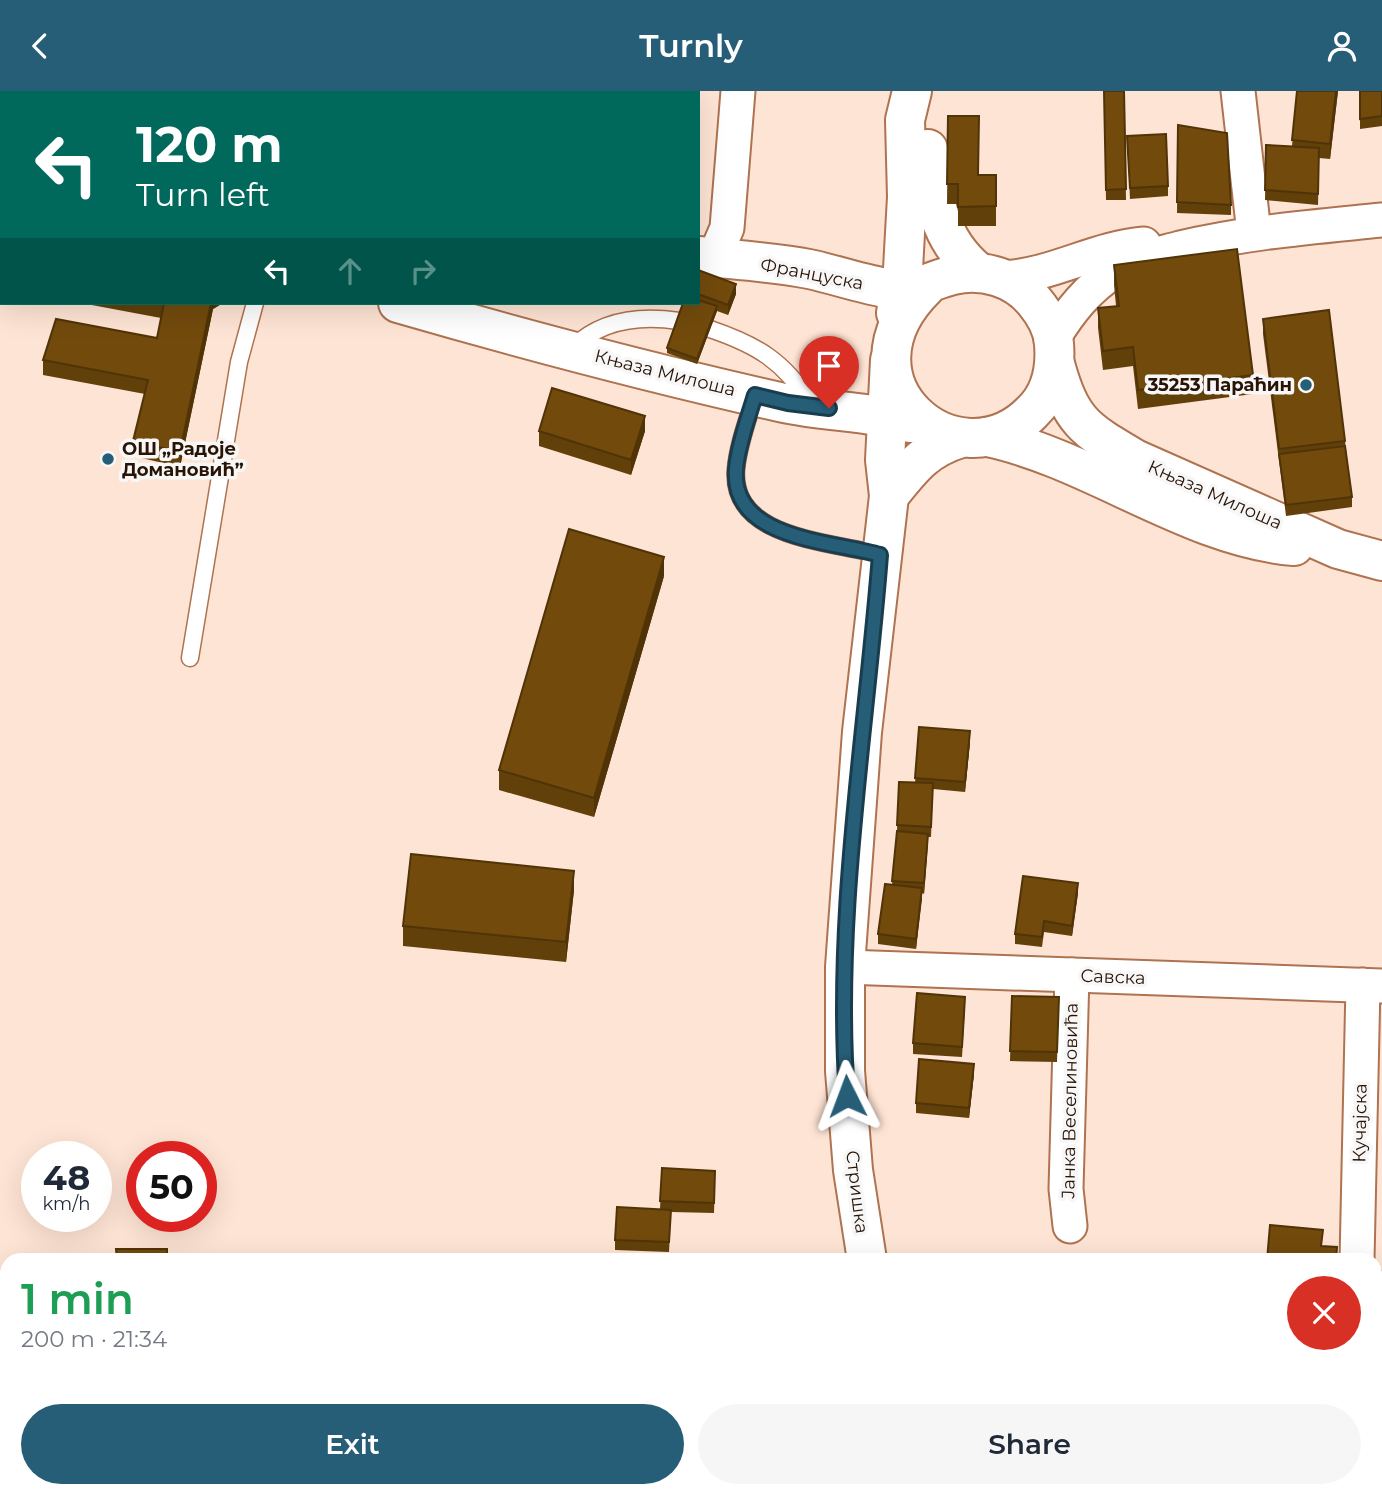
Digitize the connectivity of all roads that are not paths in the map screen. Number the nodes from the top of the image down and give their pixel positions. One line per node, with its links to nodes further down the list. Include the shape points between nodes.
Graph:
1 (738, 91): 8 (street, via 727,228)
2 (1238, 91): 6 (street)
3 (912, 94): 5 (main road, via 905,120); 10 (main road, via 926,135 934,199 945,234 963,259)
4 (1382, 220): 6 (street)
5 (906, 224): 9 (main road, via 882,254); 11 (main road)
6 (1254, 233): 7 (street)
7 (1192, 246): 10 (street, via 1137,244 1046,272); 19 (street, via 1145,257 1116,270 1075,305)
8 (706, 257): 9 (main road, Француска)
9 (811, 270): 11 (main road, Француска, via 868,285)
10 (991, 275): 11 (main road, via 951,275); 19 (main road, via 1027,292 1044,312)
11 (913, 288): 17 (main road)
12 (254, 305): 27 (lane, via 239,362)
13 (413, 305): 14 (main road, Књаза Милоша)
14 (501, 317): 18 (main road, Књаза Милоша)
15 (679, 321): 18 (lane, via 614,322)
16 (710, 329): 20 (lane, via 770,355 788,370)
17 (892, 346): 21 (main road, Стришка); 22 (main road, via 896,388 912,411)
18 (570, 350): 20 (main road, Књаза Милоша)
19 (1054, 350): 22 (main road, via 1048,389 1033,412 1012,428); 24 (main road, Књаза Милоша, via 1072,412 1108,443 1157,470)
20 (785, 402): 21 (main road, Књаза Милоша); 23 (main road, via 855,433); 25 (lane, via 736,468 736,483 746,509 779,530)
21 (886, 416): 22 (main road, Књаза Милоша); 23 (main road, Стришка)
22 (961, 435): 23 (main road); 24 (main road, Књаза Милоша, via 1052,456 1226,529 1283,545)
23 (887, 478): 25 (main road, Стришка)
24 (1338, 549): 26 (main road, Књаза Милоша)
25 (880, 555): 28 (main road, Стришка)
26 (1382, 562)
27 (190, 658)
28 (845, 967): 29 (street, Савска); 32 (main road, Стришка, via 845,1071)
29 (1072, 975): 30 (street, Савска); 31 (street, Јанка Веселиновића, via 1066,1189)
30 (1373, 986): 33 (street, Кучајска)
31 (1070, 1226)
32 (866, 1253)
33 (1357, 1253)

